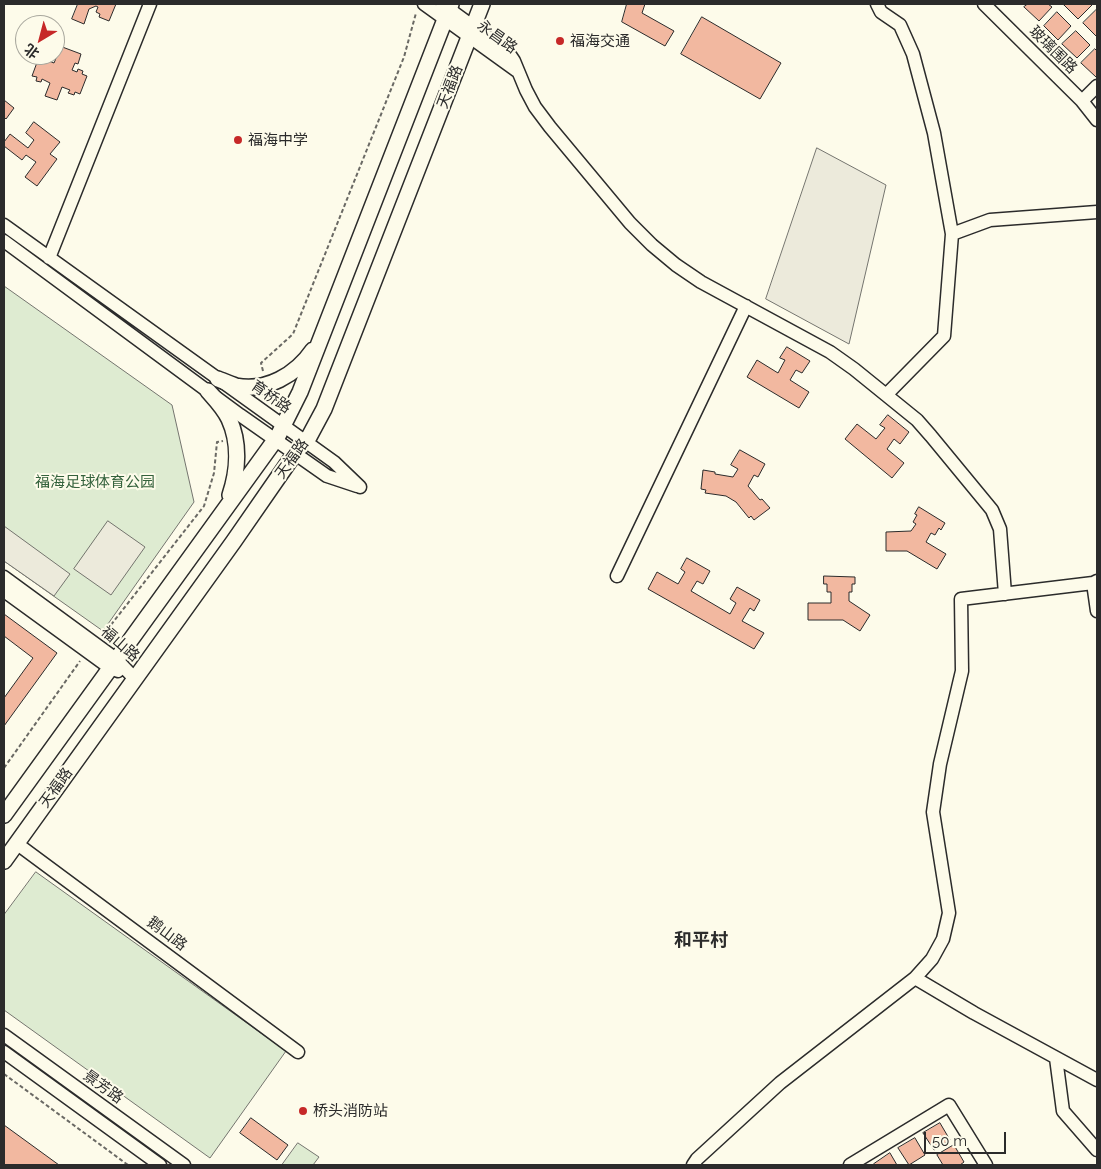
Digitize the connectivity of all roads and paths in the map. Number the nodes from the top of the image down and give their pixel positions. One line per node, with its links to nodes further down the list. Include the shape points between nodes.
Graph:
1 (150, 4): 15 (street)
2 (482, 4): 7 (main road, 天福路)
3 (877, 4): 13 (street, via 880,12 900,25 913,54 934,133)
4 (984, 4): 9 (street, 玻璃围路)
5 (420, 8): 6 (street, 永昌路); 18 (path, via 404,57 293,334 261,363)
6 (447, 9): 7 (street, 永昌路); 17 (main road, 天福路)
7 (471, 32): 16 (street, 永昌路, via 517,71 535,107 550,127 652,245 701,282); 25 (main road, 天福路, via 324,409)
8 (1097, 86): 9 (street)
9 (1082, 101): 10 (street, 玻璃围路)
10 (1097, 120)
11 (1097, 212): 13 (street, via 990,220)
12 (4, 226): 15 (street, 育桥路)
13 (952, 234): 21 (street, via 944,336)
14 (4, 241): 20 (street, 育桥路)
15 (49, 258): 19 (street, 育桥路)
16 (746, 306): 21 (street, via 830,352); 28 (street)
17 (320, 339): 19 (main road, via 296,368 267,385 236,386); 22 (main road, 天福路, via 300,392)
18 (264, 374)
19 (218, 379): 22 (street, 育桥路)
20 (208, 391): 23 (street, 育桥路); 27 (main road, via 221,405 235,437 236,479)
21 (886, 395): 32 (street, via 932,436 992,510 1000,529)
22 (283, 425): 23 (main road, 天福路); 25 (street, 育桥路)
23 (275, 439): 26 (street, 育桥路); 27 (main road, 天福路)
24 (225, 440): 34 (path, via 217,442 214,473 204,506 106,633)
25 (305, 441): 26 (main road, 天福路); 26 (street, 育桥路, via 360,486 327,476)
26 (295, 453): 36 (main road, 天福路)
27 (221, 515): 35 (main road, 天福路)
28 (617, 576)
29 (4, 577): 34 (street, 福山路)
30 (1095, 582): 32 (street); 33 (street)
31 (4, 591): 34 (street, 福山路)
32 (1005, 594): 41 (street, via 962,599 962,671 940,764 933,812 950,913 944,939)
33 (1097, 611)
34 (91, 647): 35 (street, 福山路); 37 (path)
35 (113, 663): 36 (street, 福山路); 38 (main road, 天福路)
36 (135, 679): 39 (main road, 天福路)
37 (4, 768)
38 (4, 815)
39 (16, 843): 40 (main road, 天福路); 44 (street, 鹅山路)
40 (4, 861)
41 (915, 978): 45 (street); 52 (street, via 780,1083)
42 (4, 1035): 51 (street, 景芳路)
43 (4, 1052): 50 (street, 景芳路)
44 (298, 1052)
45 (1056, 1058): 47 (street); 48 (street, via 1063,1111)
46 (4, 1074): 49 (path)
47 (1097, 1080)
48 (1097, 1150)
49 (128, 1165)
50 (160, 1165)
51 (184, 1165)
52 (693, 1165)
53 (850, 1165): 54 (street, via 949,1105)
54 (986, 1165)

